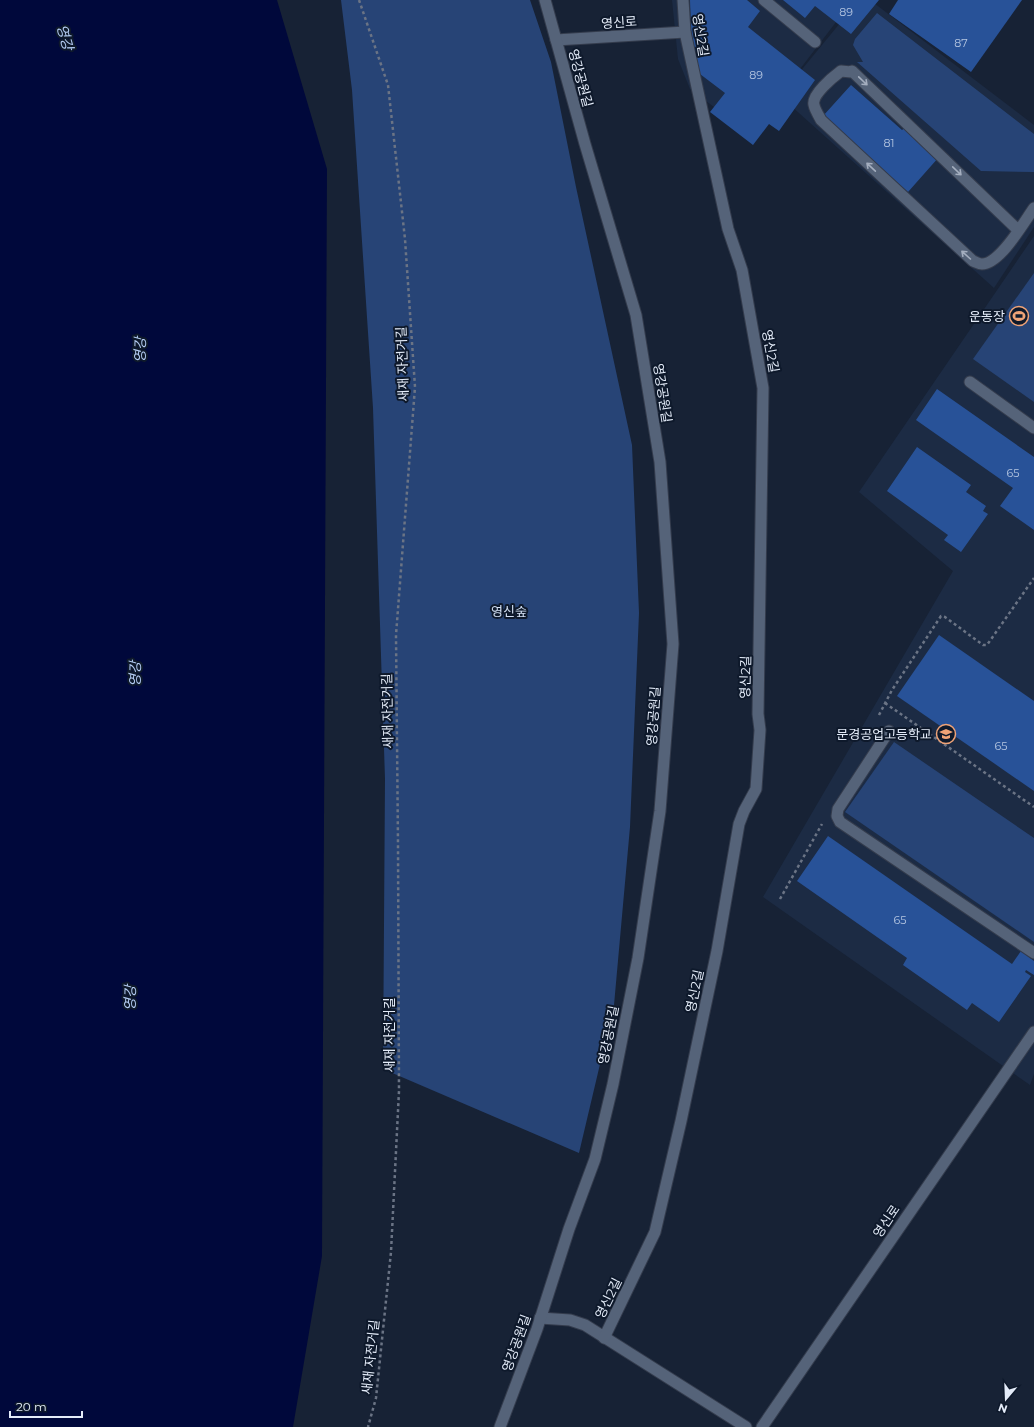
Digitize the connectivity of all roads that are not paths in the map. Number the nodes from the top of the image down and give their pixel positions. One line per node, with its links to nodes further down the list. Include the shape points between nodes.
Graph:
1 (545, 0): 5 (street, 영강공원길)
2 (683, 0): 4 (street, 영신2길)
3 (764, 0): 6 (street)
4 (685, 32): 5 (street, 영신로); 15 (street, 영신2길, via 728,229 742,270 763,388 758,714 760,749 756,789 739,824 717,951 655,1232)
5 (556, 40): 14 (street, 영강공원길, via 636,315 660,462 673,644 660,811 635,973 595,1159)
6 (815, 42)
7 (1034, 208): 8 (street)
8 (1018, 230): 8 (street, one-way to 8, via 1000,255 990,262 982,264 973,261 821,120 814,105 816,95 841,71 852,71)
9 (970, 382): 10 (street)
10 (1034, 428)
11 (889, 731): 12 (street, via 838,809 837,816 840,822)
12 (1034, 953)
13 (1034, 1032): 18 (street, 영신로)
14 (540, 1318): 15 (street, via 570,1320 585,1325); 16 (street, 영강공원길)
15 (604, 1338): 17 (street)
16 (500, 1427)
17 (746, 1427)
18 (762, 1427)

